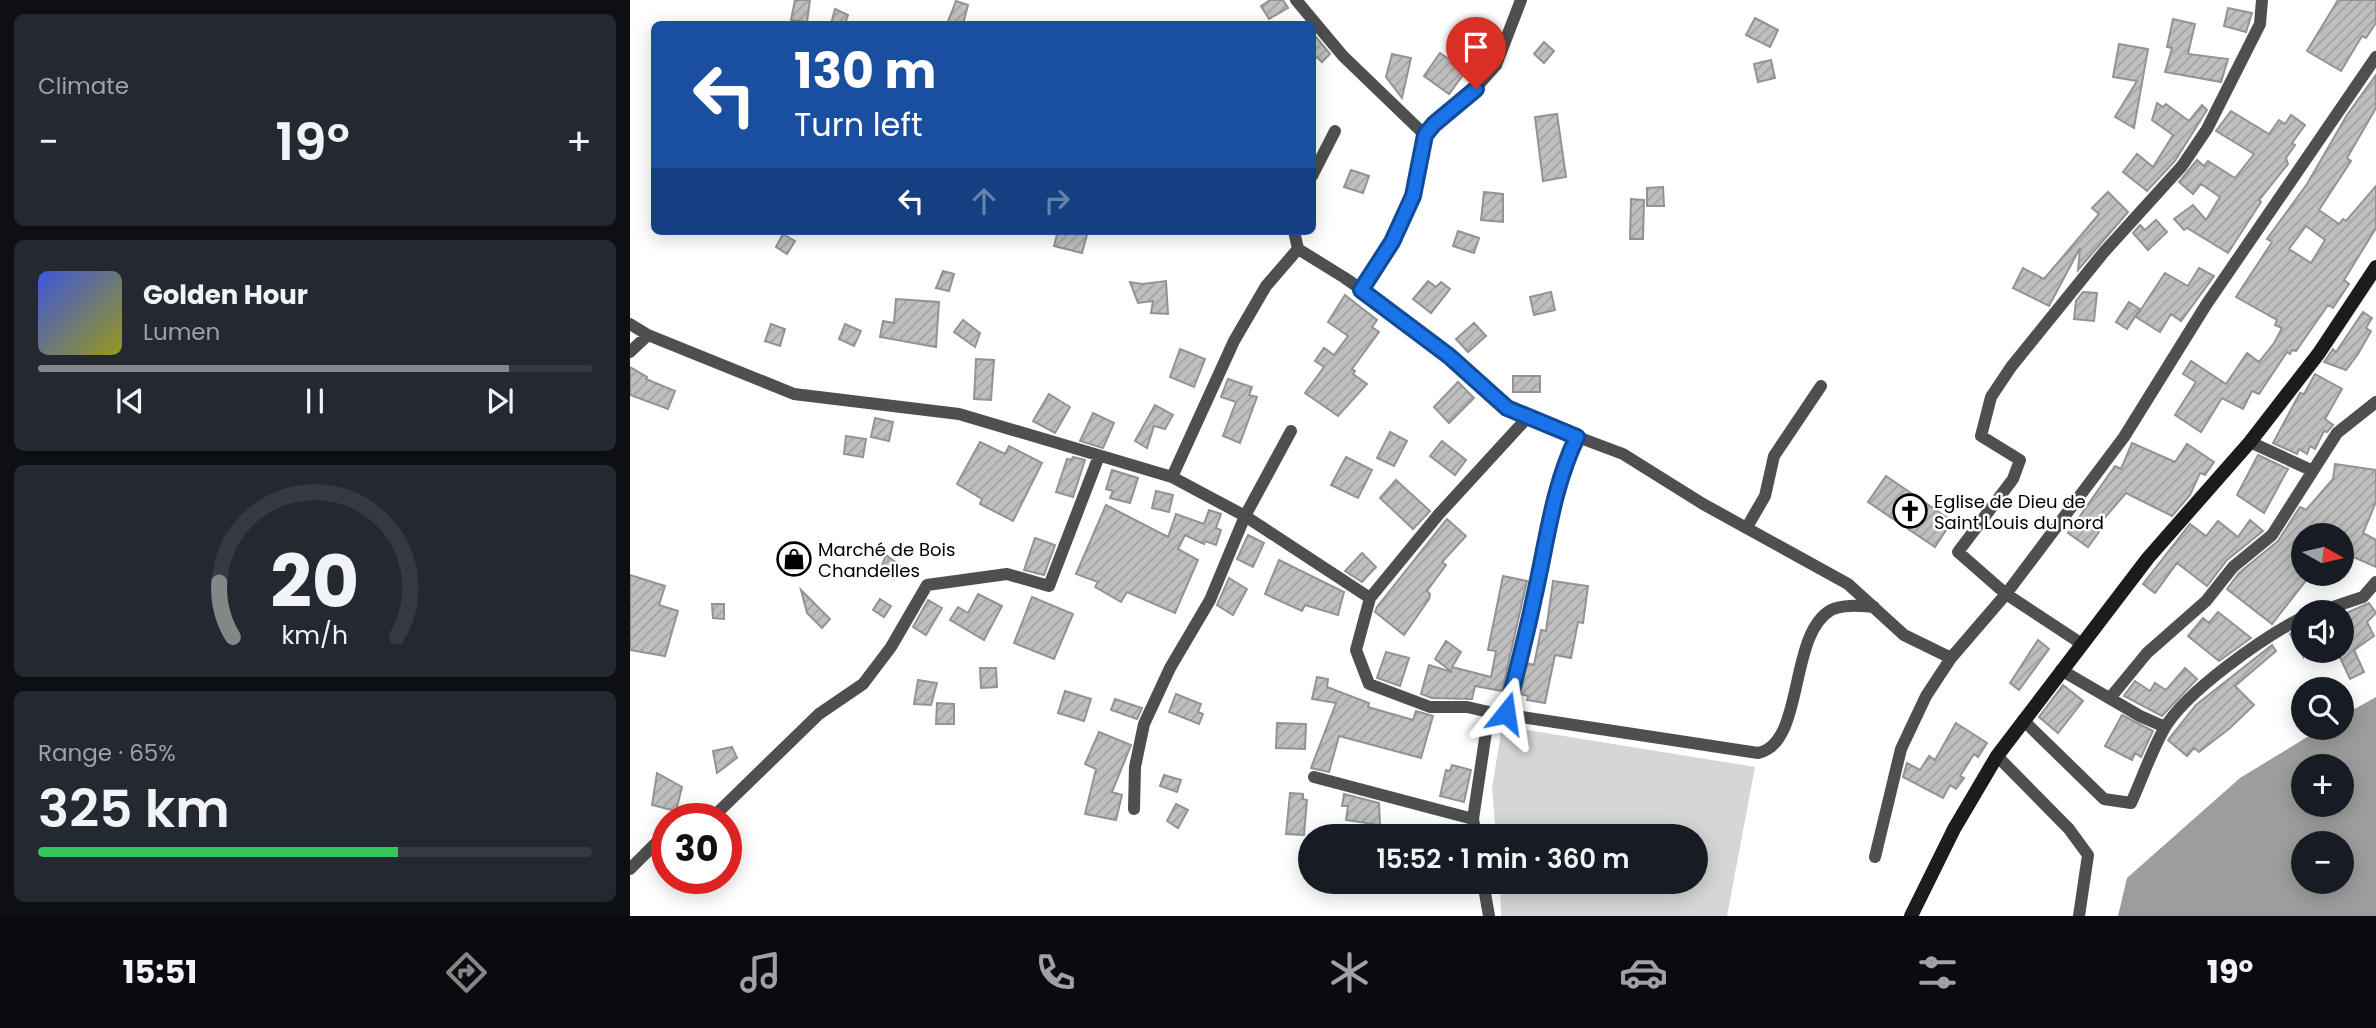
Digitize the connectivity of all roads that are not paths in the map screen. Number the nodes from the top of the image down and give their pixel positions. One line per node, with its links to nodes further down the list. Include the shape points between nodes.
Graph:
1 (1296, 0): 4 (street)
2 (1521, 0): 8 (street, via 1496,65)
3 (2262, 0): 29 (street, via 2260,24 2201,138 2024,350 1991,397 1981,436 2020,460 2013,479 1958,552)
4 (1313, 21)
5 (1316, 24): 8 (street, via 1343,57)
6 (2376, 57): 29 (street, via 2206,305 2124,437)
7 (1335, 131): 9 (street)
8 (1425, 135): 13 (street, via 1413,196 1392,242)
9 (1316, 168)
10 (1295, 235): 11 (street)
11 (1298, 249): 13 (street); 25 (street, via 1266,286 1234,341)
12 (2376, 267): 22 (main road, via 2322,350)
13 (1361, 290): 19 (street, via 1449,356 1507,408)
14 (630, 324): 15 (street)
15 (648, 335): 16 (street); 23 (street, via 794,394 960,414)
16 (630, 352)
17 (1821, 386): 27 (street, via 1774,456 1765,496)
18 (2376, 402): 24 (street, via 2337,433)
19 (1527, 418): 21 (street); 30 (street, via 1439,513)
20 (1291, 431): 26 (street)
21 (1577, 437): 27 (street, via 1623,454); 39 (street, via 1563,466 1547,523)
22 (2250, 442): 24 (street); 34 (main road, via 2148,558)
23 (1099, 456): 25 (street); 44 (street, via 1049,586 1007,574 927,585 863,684 819,714)
24 (2311, 470): 37 (street, via 2272,534 2147,653)
25 (1172, 477): 26 (street)
26 (1245, 516): 30 (street); 45 (street, via 1210,600 1144,724 1135,767)
27 (1747, 527): 32 (street, via 1848,584)
28 (2376, 582): 31 (street)
29 (2006, 594): 34 (street); 35 (street)
30 (1370, 598): 38 (street, via 1356,650 1369,684 1430,707)
31 (2353, 600)
32 (1874, 607): 35 (street, via 1904,635); 39 (street, via 1842,607 1818,622 1809,636 1775,746 1758,754)
33 (2291, 623): 41 (street, via 2219,673)
34 (2082, 644): 36 (main road)
35 (1951, 658): 49 (street, via 1926,696 1901,749)
36 (2061, 670): 37 (street); 40 (main road)
37 (2109, 698): 41 (street)
38 (1489, 712): 39 (street); 46 (street)
39 (1506, 713)
40 (2023, 720): 41 (street, via 2104,799 2131,803); 42 (main road)
41 (2165, 727)
42 (1997, 756): 53 (main road); 54 (street, via 2069,829 2088,855)
43 (1314, 777): 46 (street)
44 (727, 803)
45 (1134, 809)
46 (1473, 819): 47 (street)
47 (1474, 824)
48 (651, 849): 50 (street)
49 (1875, 857)
50 (630, 869)
51 (1485, 894): 52 (street)
52 (1489, 916)
53 (1911, 916)
54 (2079, 916)

